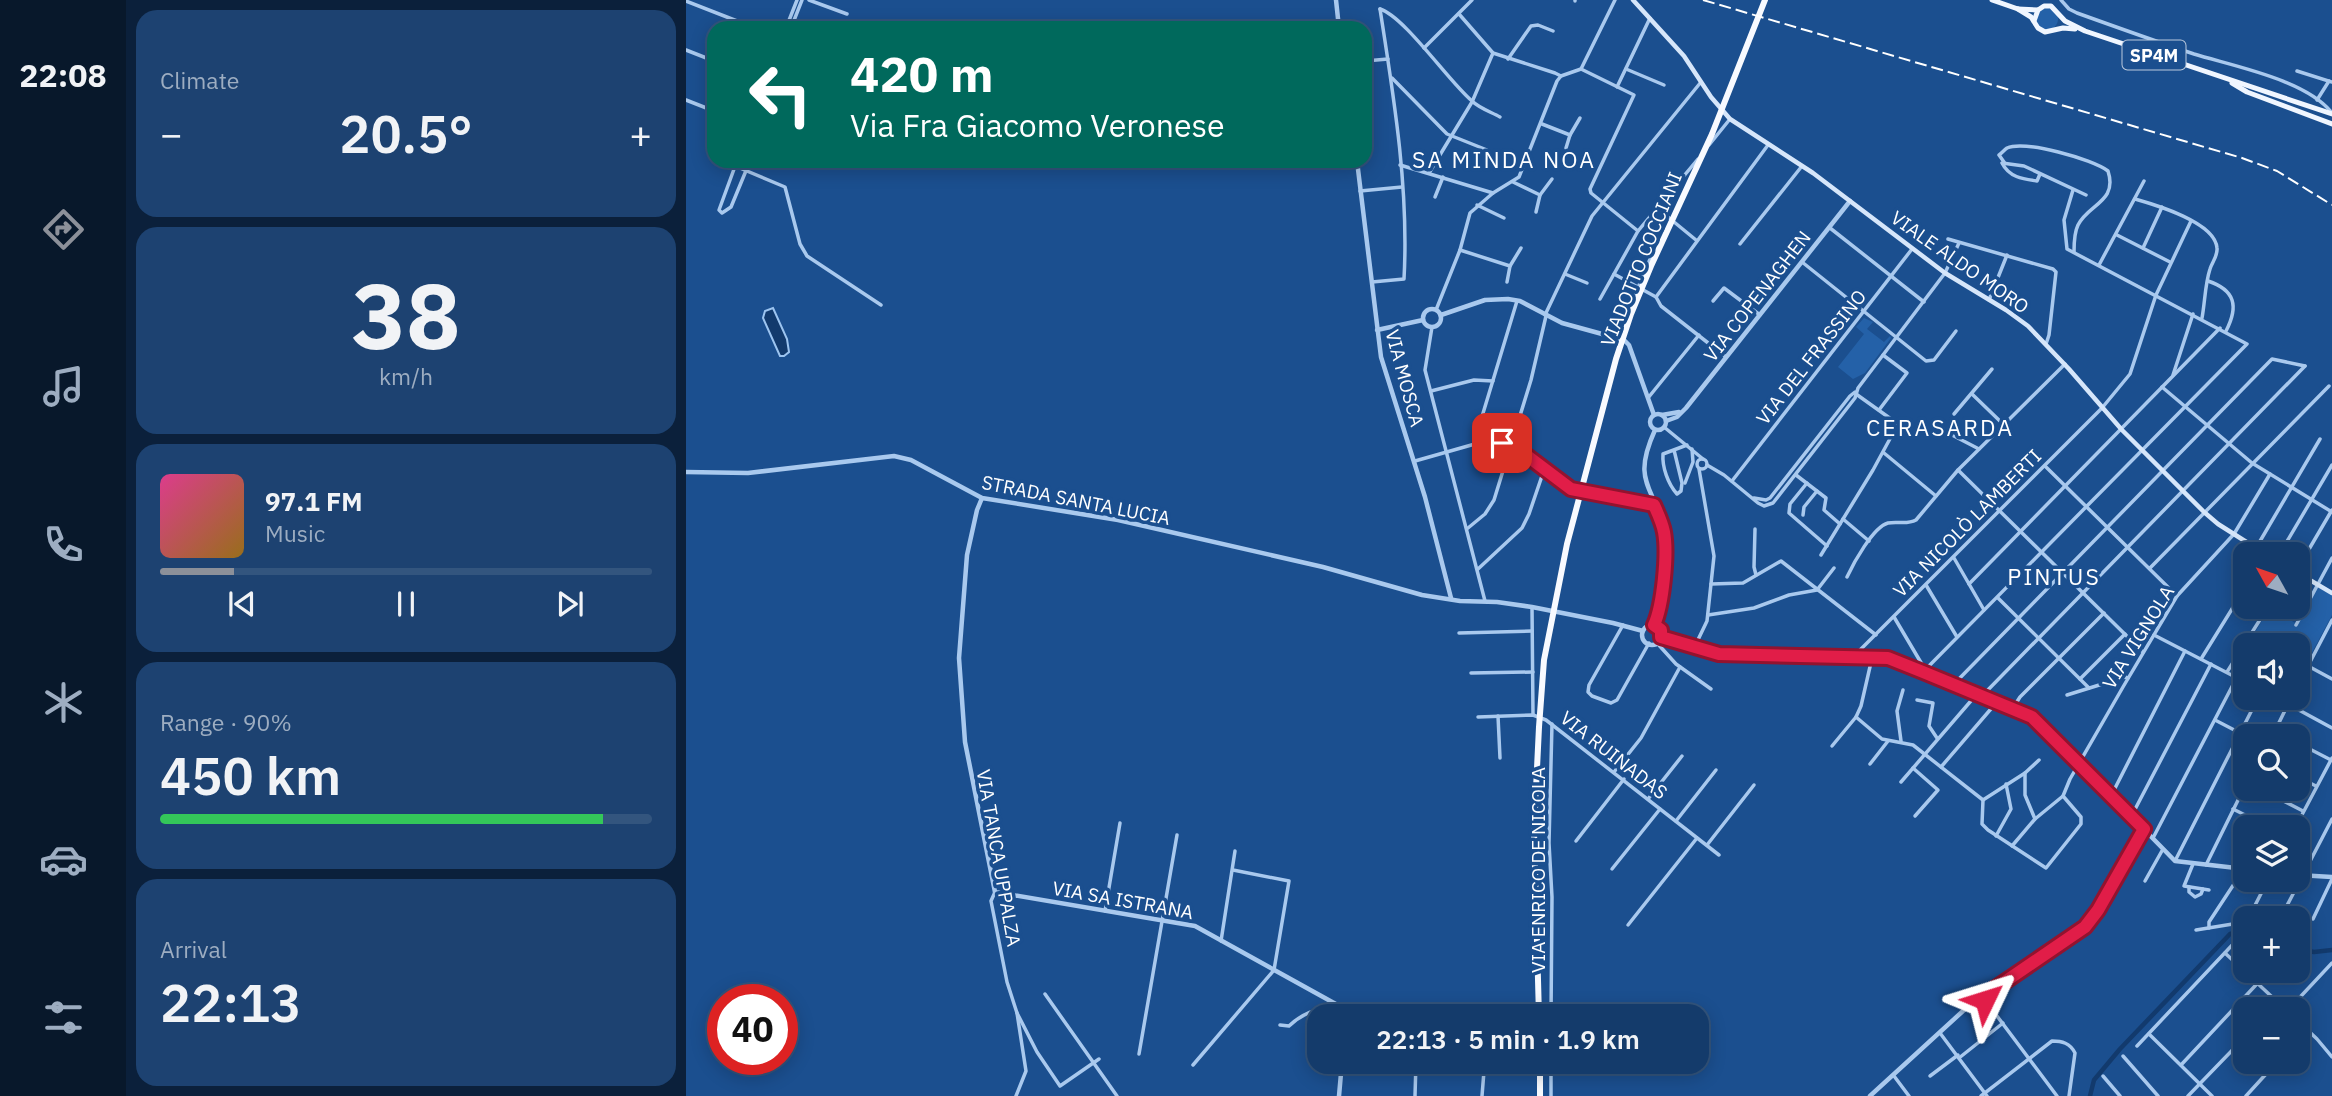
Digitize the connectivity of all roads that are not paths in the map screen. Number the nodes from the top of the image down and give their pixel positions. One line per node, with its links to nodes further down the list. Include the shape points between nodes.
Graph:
1 (800, 0): 21 (street)
2 (809, 0): 17 (street)
3 (1336, 0): 22 (street)
4 (1472, 0): 16 (street)
5 (1615, 0): 34 (street)
6 (1633, 0): 19 (main road, VIALE ALDO MORO)
7 (1765, 0): 393 (highway, VIADOTTO COCCIANI, via 1620,345 1567,544 1539,727 1534,830)
8 (1992, 0): 14 (main road, SP4M)
9 (2043, 0): 15 (street)
10 (2050, 0): 13 (street)
11 (2061, 0): 45 (street, via 2077,13 2265,74)
12 (686, 1): 20 (street)
13 (2054, 8): 15 (main road, SP4M); 18 (main road, SP4M)
14 (2018, 9): 15 (main road, SP4M); 23 (main road, SP4M)
15 (2040, 9): 23 (main road)
16 (1458, 14): 27 (street); 29 (street)
17 (847, 15)
18 (2060, 16): 24 (main road); 26 (main road, SP4M)
19 (1650, 18): 35 (street); 40 (main road, VIALE ALDO MORO)
20 (737, 21)
21 (792, 21)
22 (1338, 21)
23 (2034, 21): 24 (main road, SP4M, via 2045,32)
24 (2056, 29): 26 (main road, SP4M)
25 (1553, 31): 32 (street, via 1538,24 1531,26)
26 (2085, 32): 39 (main road, SP4M)
27 (1424, 48): 31 (street, via 1380,9); 46 (street)
28 (686, 50): 30 (street)
29 (1493, 53): 32 (street); 46 (street)
30 (707, 58)
31 (1388, 59): 33 (street); 38 (street)
32 (1507, 59): 37 (street)
33 (1372, 60)
34 (1581, 69): 37 (street); 43 (street)
35 (1626, 69): 42 (street); 43 (street)
36 (2297, 71): 41 (street)
37 (1561, 76): 52 (street)
38 (1391, 77): 55 (street); 60 (street)
39 (2224, 78): 48 (main road, SP4M); 53 (main road, via 2247,92)
40 (1701, 82): 51 (main road, VIALE ALDO MORO); 82 (street)
41 (2330, 82): 45 (street)
42 (1664, 85)
43 (1617, 87): 82 (street, via 1634,95 1590,189)
44 (686, 100): 47 (street)
45 (2317, 100): 48 (street)
46 (1472, 102): 49 (street); 55 (street)
47 (707, 108)
48 (2332, 114)
49 (1500, 117)
50 (1580, 118): 54 (street)
51 (1730, 119): 56 (main road, VIALE ALDO MORO); 85 (street)
52 (1542, 123): 54 (street); 72 (street)
53 (2332, 124)
54 (1570, 135): 57 (street)
55 (1451, 136): 58 (street); 67 (street)
56 (1768, 145): 61 (main road, VIALE ALDO MORO); 93 (street)
57 (1566, 148)
58 (1487, 150)
59 (2004, 162): 68 (street); 68 (street, via 2007,171 2022,180 2036,181); 101 (street, via 1999,155 2019,147 2065,153 2108,171 2108,192 2076,227)
60 (1400, 165): 67 (street); 73 (street)
61 (1802, 166): 81 (main road, VIALE ALDO MORO); 95 (street)
62 (734, 168): 66 (street, via 719,210 722,213 731,207)
63 (742, 168): 66 (street)
64 (747, 168): 66 (street)
65 (1357, 168): 75 (street, VIA MOSCA)
66 (746, 171): 123 (street, via 785,187 807,256)
67 (1429, 173): 69 (street)
68 (2040, 174): 74 (street)
69 (1443, 177): 76 (street); 79 (street)
70 (1552, 179): 77 (street)
71 (2144, 181): 80 (street)
72 (1513, 182): 76 (street); 77 (street)
73 (1402, 187): 75 (street); 112 (street, via 1404,279)
74 (2073, 190): 78 (street); 101 (street, via 2064,220 2067,249)
75 (1360, 191): 112 (street, VIA MOSCA)
76 (1493, 193): 83 (street)
77 (1540, 195): 86 (street)
78 (2086, 195)
79 (1435, 197)
80 (2135, 199): 84 (street); 91 (street)
81 (1850, 201): 89 (street, VIA COPENAGHEN); 98 (main road, VIALE ALDO MORO)
82 (1602, 203): 90 (street); 107 (street)
83 (1477, 205): 87 (street); 99 (street, via 1466,222)
84 (2162, 207): 88 (street); 97 (street)
85 (1657, 208): 90 (street); 93 (street)
86 (1536, 212)
87 (1504, 218)
88 (2190, 221): 104 (street, VIA NICOLÒ LAMBERTI); 111 (street, via 2211,234 2217,247)
89 (1830, 228): 103 (street, VIA COPENAGHEN); 110 (street)
90 (1638, 231): 108 (street)
91 (2117, 235): 97 (street); 105 (street)
92 (1948, 239): 94 (street)
93 (1697, 240): 117 (street)
94 (1959, 243): 102 (street); 109 (street)
95 (1740, 244)
96 (1521, 248): 106 (street)
97 (2143, 248): 104 (street)
98 (1912, 249): 109 (main road, VIALE ALDO MORO); 110 (street, VIA DEL FRASSINO)
99 (1460, 250): 106 (street); 124 (street)
100 (1653, 252): 115 (street)
101 (2074, 252): 105 (street)
102 (2007, 256): 119 (street); 140 (street, via 2056,272)
103 (1802, 262): 125 (street); 129 (street, VIA COPENAGHEN)
104 (2170, 262): 116 (street, VIA NICOLÒ LAMBERTI)
105 (2099, 265): 116 (street)
106 (1510, 266): 113 (street)
107 (1565, 274): 114 (street); 128 (street)
108 (1614, 274): 115 (street); 118 (street)
109 (1945, 274): 119 (main road, VIALE ALDO MORO); 122 (street)
110 (1892, 276): 122 (street); 125 (street, VIA DEL FRASSINO)
111 (2207, 281): 130 (street); 137 (street, via 2232,296)
112 (1372, 282): 135 (street, VIA MOSCA)
113 (1507, 282)
114 (1587, 283)
115 (1639, 287): 117 (street); 132 (street)
116 (2156, 295): 126 (street); 156 (street, VIA NICOLÒ LAMBERTI, via 2130,374)
117 (1656, 297): 138 (street)
118 (1600, 299)
119 (1990, 300): 140 (main road, VIALE ALDO MORO)
120 (1517, 301): 127 (street, via 1485,300); 128 (street); 148 (street)
121 (1713, 301): 129 (street, via 1724,288)
122 (1924, 302): 139 (street)
123 (881, 305)
124 (1436, 310): 127 (street); 131 (street, via 1428,310)
125 (1865, 311): 139 (street); 192 (street, VIA DEL FRASSINO)
126 (2193, 314): 130 (street); 143 (street)
127 (1441, 315): 133 (street)
128 (1546, 316): 154 (street, via 1626,342); 172 (street)
129 (1760, 316): 142 (street, VIA COPENAGHEN)
130 (2202, 318): 134 (street)
131 (1423, 320): 133 (street); 135 (street)
132 (1625, 321)
133 (1432, 327): 151 (street, via 1425,366)
134 (2220, 328): 137 (street); 145 (street)
135 (1377, 330): 180 (street, VIA MOSCA, via 1384,368)
136 (1956, 331): 139 (street, via 1930,362)
137 (2226, 331): 157 (street, via 2247,344)
138 (1699, 335): 142 (street); 154 (street)
139 (1896, 337): 141 (street)
140 (2046, 344): 144 (main road, VIALE ALDO MORO)
141 (1883, 355): 152 (street); 158 (street, via 1907,373)
142 (1727, 357): 155 (street, VIA COPENAGHEN)
143 (2178, 359): 145 (street); 147 (street)
144 (2065, 364): 156 (main road, VIALE ALDO MORO); 163 (street)
145 (2186, 364): 147 (street)
146 (1992, 369): 153 (street)
147 (2172, 377): 150 (street)
148 (1493, 381): 151 (street, via 1474,380); 169 (street)
149 (2329, 386): 181 (street)
150 (2162, 387): 157 (street); 166 (street)
151 (1431, 391): 177 (street)
152 (1856, 392): 158 (street); 190 (street); 201 (street, via 1770,498)
153 (1972, 393): 159 (street); 163 (street)
154 (1648, 398): 160 (street)
155 (1686, 408): 161 (street); 162 (street, VIA COPENAGHEN)
156 (2102, 408): 166 (main road, VIALE ALDO MORO); 185 (street, VIA NICOLÒ LAMBERTI)
157 (2185, 408): 164 (street); 176 (street)
158 (1878, 410): 178 (street, via 1898,424)
159 (1954, 414)
160 (1654, 415): 161 (street); 165 (street, via 1649,422)
161 (1662, 415): 162 (street)
162 (1665, 424): 165 (street, VIA COPENAGHEN); 170 (street)
163 (2003, 424): 174 (street)
164 (2207, 426): 171 (street); 171 (street, via 2272,359 2305,366); 189 (street)
165 (1656, 430): 203 (street, via 1643,468)
166 (2122, 430): 176 (main road, VIALE ALDO MORO); 195 (street)
167 (1952, 435): 174 (street)
168 (2319, 439): 196 (street)
169 (1474, 444): 172 (street); 177 (street)
170 (1687, 444): 173 (street); 175 (street)
171 (2229, 445): 181 (street); 198 (street)
172 (1512, 446): 186 (street); 211 (street, via 1492,505)
173 (1692, 449): 179 (street); 182 (street)
174 (1979, 449): 187 (street)
175 (1674, 450): 175 (street, via 1682,483 1676,494 1662,456)
176 (2142, 451): 189 (main road, VIALE ALDO MORO); 204 (street)
177 (1447, 452): 180 (street); 211 (street)
178 (1883, 453): 199 (street); 209 (street)
179 (1703, 459): 182 (street); 183 (street)
180 (1415, 461): 242 (street, VIA MOSCA)
181 (2252, 463): 191 (street); 207 (street)
182 (1696, 465): 183 (street, via 1703,470); 193 (street); 233 (street, via 1714,556)
183 (1707, 465): 192 (street)
184 (2332, 465): 202 (street)
185 (2045, 466): 195 (street); 205 (street, VIA NICOLÒ LAMBERTI)
186 (1544, 470): 203 (street, via 1575,491); 228 (street, via 1522,528)
187 (1958, 470): 199 (street); 205 (street)
188 (686, 472): 200 (street, STRADA SANTA LUCIA, via 772,472 894,457 911,460)
189 (2162, 472): 198 (main road, VIALE ALDO MORO); 210 (street)
190 (1796, 474): 194 (street); 201 (street, via 1773,503 1764,506)
191 (2270, 474): 196 (street); 214 (street, VIA VIGNOLA)
192 (1732, 481): 201 (street)
193 (1685, 482)
194 (1807, 483): 197 (street); 219 (street, via 1790,504 1789,513)
195 (2067, 486): 204 (street); 213 (street)
196 (2291, 487): 202 (street); 217 (street)
197 (1817, 491): 208 (street); 209 (street, via 1826,498 1824,510)
198 (2183, 492): 207 (main road, VIALE ALDO MORO); 220 (street)
199 (1936, 496): 215 (street, via 1913,522 1885,524)
200 (982, 498): 242 (street, STRADA SANTA LUCIA, via 1118,520 1422,595); 374 (street, VIA TANCA UPPALZA, via 967,555 959,658 965,742)
201 (1754, 498)
202 (2311, 499): 206 (street); 218 (street)
203 (1654, 505): 257 (street, via 1665,541 1661,604)
204 (2087, 507): 210 (street); 222 (street)
205 (2000, 511): 213 (street); 224 (street, VIA NICOLÒ LAMBERTI)
206 (2332, 511): 221 (street)
207 (2204, 512): 214 (main road, VIALE ALDO MORO); 227 (street)
208 (1803, 515)
209 (1841, 521): 215 (street); 219 (street)
210 (2107, 527): 220 (street); 229 (street)
211 (1468, 528): 228 (street)
212 (1755, 530): 230 (street)
213 (2021, 532): 222 (street); 234 (street)
214 (2234, 534): 216 (main road, VIALE ALDO MORO); 240 (street, VIA VIGNOLA)
215 (1869, 541): 231 (street)
216 (2247, 542)
217 (2259, 542)
218 (2286, 542)
219 (1827, 546): 223 (street)
220 (2128, 548): 227 (street); 238 (street)
221 (2310, 550)
222 (2042, 552): 229 (street); 241 (street)
223 (1821, 555)
224 (1953, 557): 234 (street); 236 (street, VIA NICOLÒ LAMBERTI)
225 (2332, 558): 235 (street)
226 (1834, 568): 237 (street)
227 (2150, 568): 240 (street)
228 (1478, 569): 243 (street)
229 (2064, 572): 238 (street); 253 (street)
230 (1756, 575): 233 (street, via 1743,583); 237 (street, via 1781,561)
231 (1847, 577)
232 (2310, 579): 235 (main road)
233 (1711, 584): 250 (street)
234 (1969, 584): 248 (street)
235 (2317, 584): 239 (main road); 258 (street)
236 (1926, 585): 252 (street, VIA NICOLÒ LAMBERTI); 266 (street)
237 (1817, 590): 250 (street); 263 (street)
238 (2084, 593): 249 (street); 267 (street)
239 (2332, 593)
240 (2177, 596): 264 (street, VIA VIGNOLA)
241 (1997, 597): 248 (street); 253 (street)
242 (1451, 598): 243 (street, STRADA SANTA LUCIA)
243 (1485, 601): 244 (street, STRADA SANTA LUCIA)
244 (1525, 606): 245 (street, STRADA SANTA LUCIA); 251 (street)
245 (1532, 607): 247 (street, STRADA SANTA LUCIA); 251 (street)
246 (2233, 607): 276 (street)
247 (1539, 609): 251 (street); 256 (street, STRADA SANTA LUCIA)
248 (1984, 610): 266 (street)
249 (2104, 613): 262 (street); 275 (street)
250 (1708, 615): 270 (street)
251 (1531, 616): 259 (street)
252 (1894, 617): 263 (street, VIA NICOLÒ LAMBERTI); 281 (street)
253 (2018, 617): 267 (street); 289 (street)
254 (2260, 620): 283 (street)
255 (2332, 620): 277 (street)
256 (1623, 625): 260 (street, STRADA SANTA LUCIA); 268 (street, via 1589,685 1592,696 1611,703 1616,700)
257 (1654, 625): 260 (street); 265 (street, via 1661,630)
258 (2296, 625)
259 (1532, 631): 261 (street); 282 (street)
260 (1643, 631): 268 (street)
261 (1459, 633)
262 (2125, 634): 272 (street); 287 (street)
263 (1876, 635): 274 (street, VIA NICOLÒ LAMBERTI)
264 (2154, 635): 271 (street); 272 (street, VIA VIGNOLA)
265 (1661, 637): 269 (street); 270 (street)
266 (1958, 638): 281 (street)
267 (2039, 638): 275 (street); 295 (street)
268 (1648, 643): 269 (street)
269 (1657, 643): 279 (street)
270 (1694, 648): 274 (street, via 1719,654)
271 (2185, 651): 276 (street); 333 (street)
272 (2143, 652): 286 (street, VIA VIGNOLA)
273 (1872, 658): 274 (street); 281 (street); 303 (street)
274 (1853, 659)
275 (2059, 659): 287 (street); 298 (street)
276 (2201, 659): 278 (street)
277 (2310, 662)
278 (2211, 664): 283 (street); 344 (street)
279 (1680, 667): 291 (street); 324 (street, via 1641,738)
280 (2310, 667): 288 (street)
281 (1925, 668): 289 (street)
282 (1533, 672): 284 (street); 300 (street)
283 (2227, 672): 285 (street)
284 (1471, 673)
285 (2233, 675)
286 (2128, 678): 292 (street); 320 (street, VIA VIGNOLA)
287 (2080, 679): 292 (street)
288 (2332, 679)
289 (1953, 685): 295 (street)
290 (2233, 685): 304 (street)
291 (1712, 688)
292 (2088, 688): 294 (street)
293 (1903, 690): 310 (street, via 1898,711)
294 (2067, 695)
295 (1978, 696): 297 (street); 308 (street)
296 (1917, 700): 308 (street, via 1933,703 1928,726)
297 (1996, 703): 298 (street); 321 (street)
298 (2013, 708): 320 (street, via 2037,720)
299 (2300, 710): 306 (street)
300 (1533, 715): 301 (street, VIA RUINADAS); 305 (street, VIA RUINADAS)
301 (1498, 716): 302 (street, VIA RUINADAS); 316 (street)
302 (1478, 717)
303 (1856, 717): 309 (street); 311 (street)
304 (2215, 720): 307 (street); 353 (street)
305 (1552, 724): 324 (street, VIA RUINADAS); 394 (street, VIA ENRICO DE NICOLA)
306 (2332, 726)
307 (2233, 729)
308 (1937, 738): 314 (street)
309 (1888, 741): 310 (street); 319 (street)
310 (1901, 741): 314 (street)
311 (1832, 746)
312 (2233, 747): 361 (street)
313 (2310, 749): 317 (street)
314 (1924, 753): 321 (street); 322 (street)
315 (1682, 756): 334 (street)
316 (1500, 758)
317 (2331, 759): 331 (street)
318 (2039, 760): 325 (street)
319 (1870, 764)
320 (2078, 765): 332 (street, VIA VIGNOLA); 333 (street)
321 (1941, 767): 335 (street)
322 (1913, 768): 327 (street); 343 (street, via 1938,790)
323 (1716, 770): 347 (street)
324 (1614, 772): 326 (street, VIA RUINADAS)
325 (2025, 773): 329 (street); 345 (street, via 2025,795)
326 (1624, 779): 334 (street, VIA RUINADAS); 354 (street)
327 (1901, 782)
328 (2310, 783): 331 (street)
329 (2006, 784): 335 (street); 351 (street, via 2011,809)
330 (1754, 785): 355 (street)
331 (2316, 786): 340 (street)
332 (2063, 796): 345 (street); 356 (street, via 2081,817 2081,824 2046,868)
333 (2110, 796): 344 (street)
334 (1648, 799): 338 (street, VIA RUINADAS)
335 (1983, 800): 351 (street, via 1982,824)
336 (2237, 801): 339 (street)
337 (2283, 801): 340 (street)
338 (1660, 809): 347 (street, VIA RUINADAS); 365 (street)
339 (2233, 809): 341 (street); 363 (street)
340 (2303, 811): 342 (street)
341 (2245, 815)
342 (2301, 815)
343 (1915, 816)
344 (2132, 817): 349 (street)
345 (2035, 819): 356 (street)
346 (2332, 819): 360 (street)
347 (1676, 821): 352 (street, VIA RUINADAS)
348 (1120, 823): 375 (street)
349 (2144, 829): 353 (street); 391 (street, via 2085,927)
350 (1177, 835): 377 (street)
351 (1996, 836): 356 (street)
352 (1697, 838): 355 (street, VIA RUINADAS); 379 (street)
353 (2153, 838): 357 (street)
354 (1576, 841)
355 (1707, 845): 359 (street, VIA RUINADAS)
356 (2012, 846)
357 (2163, 849): 361 (street); 369 (street)
358 (1235, 851): 366 (street)
359 (1719, 855)
360 (2310, 858)
361 (2175, 861): 362 (street)
362 (2193, 864): 363 (street); 371 (street, via 2183,884)
363 (2206, 865): 364 (street)
364 (2233, 868)
365 (1612, 869)
366 (1233, 870): 382 (street); 386 (street, via 1289,881)
367 (2310, 876): 368 (street)
368 (2332, 878): 376 (street)
369 (2145, 881)
370 (2233, 886): 380 (street)
371 (2189, 887): 372 (street); 372 (street, via 2194,897)
372 (2203, 889): 373 (street)
373 (2209, 890)
374 (995, 892): 375 (street, VIA SA ISTRANA); 395 (street, VIA TANCA UPPALZA, via 991,901)
375 (1105, 912): 377 (street, VIA SA ISTRANA)
376 (2313, 919)
377 (1162, 921): 382 (street, VIA SA ISTRANA, via 1195,926); 404 (street)
378 (2233, 924): 380 (street)
379 (1628, 925)
380 (2209, 928): 381 (street)
381 (2196, 930)
382 (1222, 941): 386 (street, VIA SA ISTRANA)
383 (2233, 943): 384 (street)
384 (2225, 953): 387 (street); 401 (street)
385 (2332, 963): 390 (street)
386 (1274, 970): 392 (street, VIA SA ISTRANA); 411 (street)
387 (2257, 984): 389 (street); 412 (street)
388 (1045, 994): 410 (street)
389 (2272, 997)
390 (2299, 997)
391 (1983, 999): 397 (street); 399 (street)
392 (1336, 1004)
393 (1538, 1004)
394 (1551, 1004)
395 (1017, 1013): 410 (street, VIA TANCA UPPALZA, via 1060,1086); 425 (street, via 1026,1071)
396 (1307, 1013): 398 (street, via 1289,1026)
397 (2003, 1023): 406 (street); 407 (street)
398 (1280, 1025)
399 (1940, 1033): 406 (street); 419 (street)
400 (2310, 1033): 408 (street)
401 (2149, 1034): 402 (street); 412 (street)
402 (2137, 1046)
403 (2233, 1050): 422 (street)
404 (1139, 1054)
405 (2123, 1056): 437 (street)
406 (1959, 1057): 420 (street); 423 (street)
407 (2029, 1057): 423 (street); 424 (street, via 2052,1041 2063,1041 2072,1048 2074,1064); 435 (street)
408 (2332, 1057)
409 (1099, 1059): 410 (street)
410 (1093, 1063): 426 (street)
411 (1193, 1065)
412 (2181, 1065): 422 (street)
413 (1341, 1074): 427 (street)
414 (1416, 1074): 428 (street)
415 (1484, 1074): 429 (street)
416 (1540, 1074): 430 (highway)
417 (1551, 1074): 431 (street)
418 (2266, 1074): 440 (street)
419 (1894, 1076): 432 (street); 433 (street)
420 (1930, 1076)
421 (2103, 1076): 436 (street)
422 (2201, 1085): 438 (street); 439 (street)
423 (1986, 1094): 434 (street)
424 (2067, 1095)
425 (1016, 1096)
426 (1117, 1096)
427 (1339, 1096)
428 (1415, 1096)
429 (1482, 1096)
430 (1540, 1096)
431 (1551, 1096)
432 (1870, 1096)
433 (1909, 1096)
434 (1981, 1096)
435 (2057, 1096)
436 (2120, 1096)
437 (2158, 1096)
438 (2188, 1096)
439 (2212, 1096)
440 (2246, 1096)

